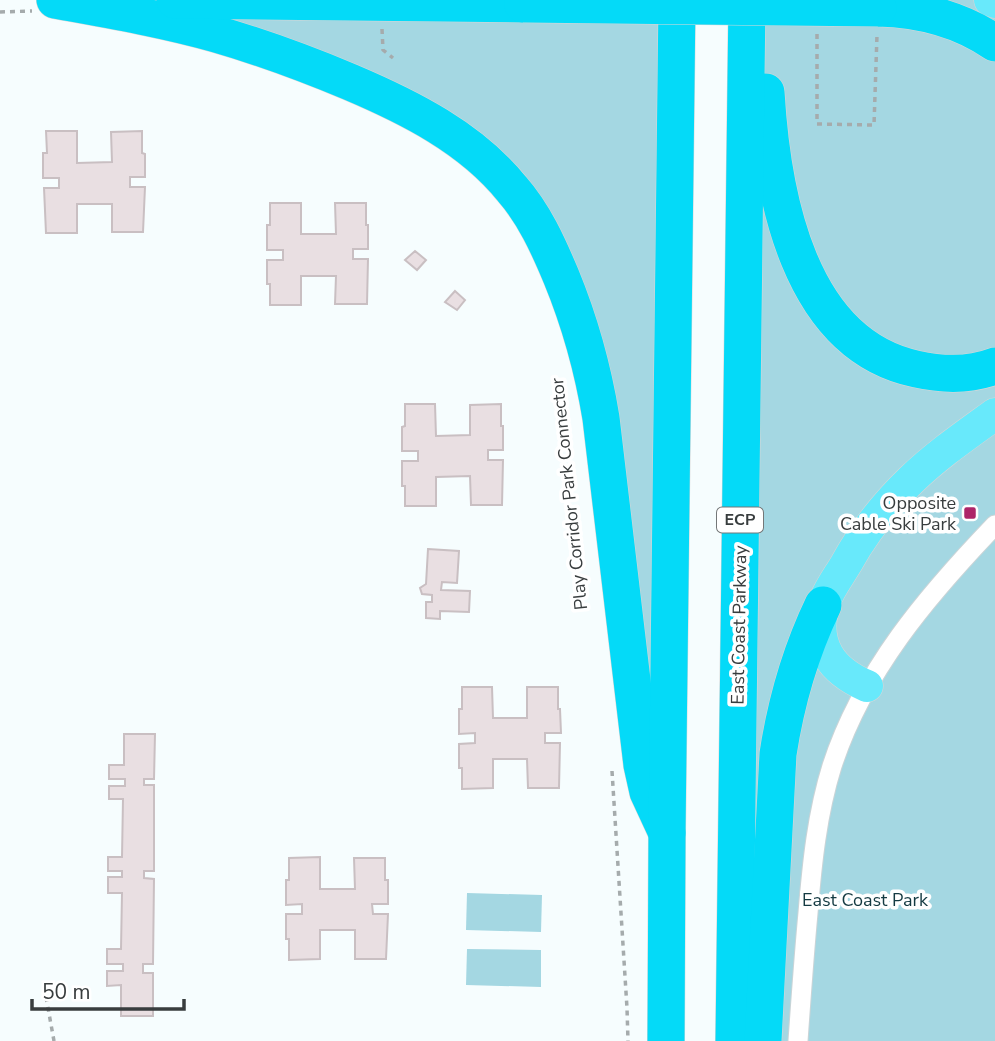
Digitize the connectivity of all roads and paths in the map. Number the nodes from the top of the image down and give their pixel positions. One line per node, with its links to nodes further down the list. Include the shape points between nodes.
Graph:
1 (175, 0): 7 (highway, bridge)
2 (677, 0): 18 (highway)
3 (747, 0): 23 (highway, East Coast Parkway / ECP)
4 (763, 0): 12 (highway, via 766,98 778,188 794,247 822,304 858,343 894,363 950,374)
5 (45, 5): 6 (path); 18 (highway, via 133,14 217,34 332,75 436,125 478,154 514,190 554,259 592,366 642,765 648,792)
6 (0, 12)
7 (877, 15): 9 (path, via 874,125 817,124); 10 (highway, via 914,11 950,20)
8 (383, 28): 11 (path, via 383,50)
9 (817, 28)
10 (995, 43)
11 (393, 58)
12 (995, 366)
13 (995, 414): 15 (main road, via 942,453 894,498 850,556)
14 (995, 525): 16 (street, via 915,614)
15 (823, 605): 16 (main road, via 822,639 827,656 840,671); 24 (highway, via 792,682 778,754)
16 (867, 686): 25 (street, via 833,765 821,813)
17 (612, 759): 21 (path)
18 (667, 833): 22 (highway)
19 (47, 997): 20 (path)
20 (54, 1041)
21 (628, 1041)
22 (666, 1041)
23 (734, 1041)
24 (763, 1041)
25 (798, 1041)

